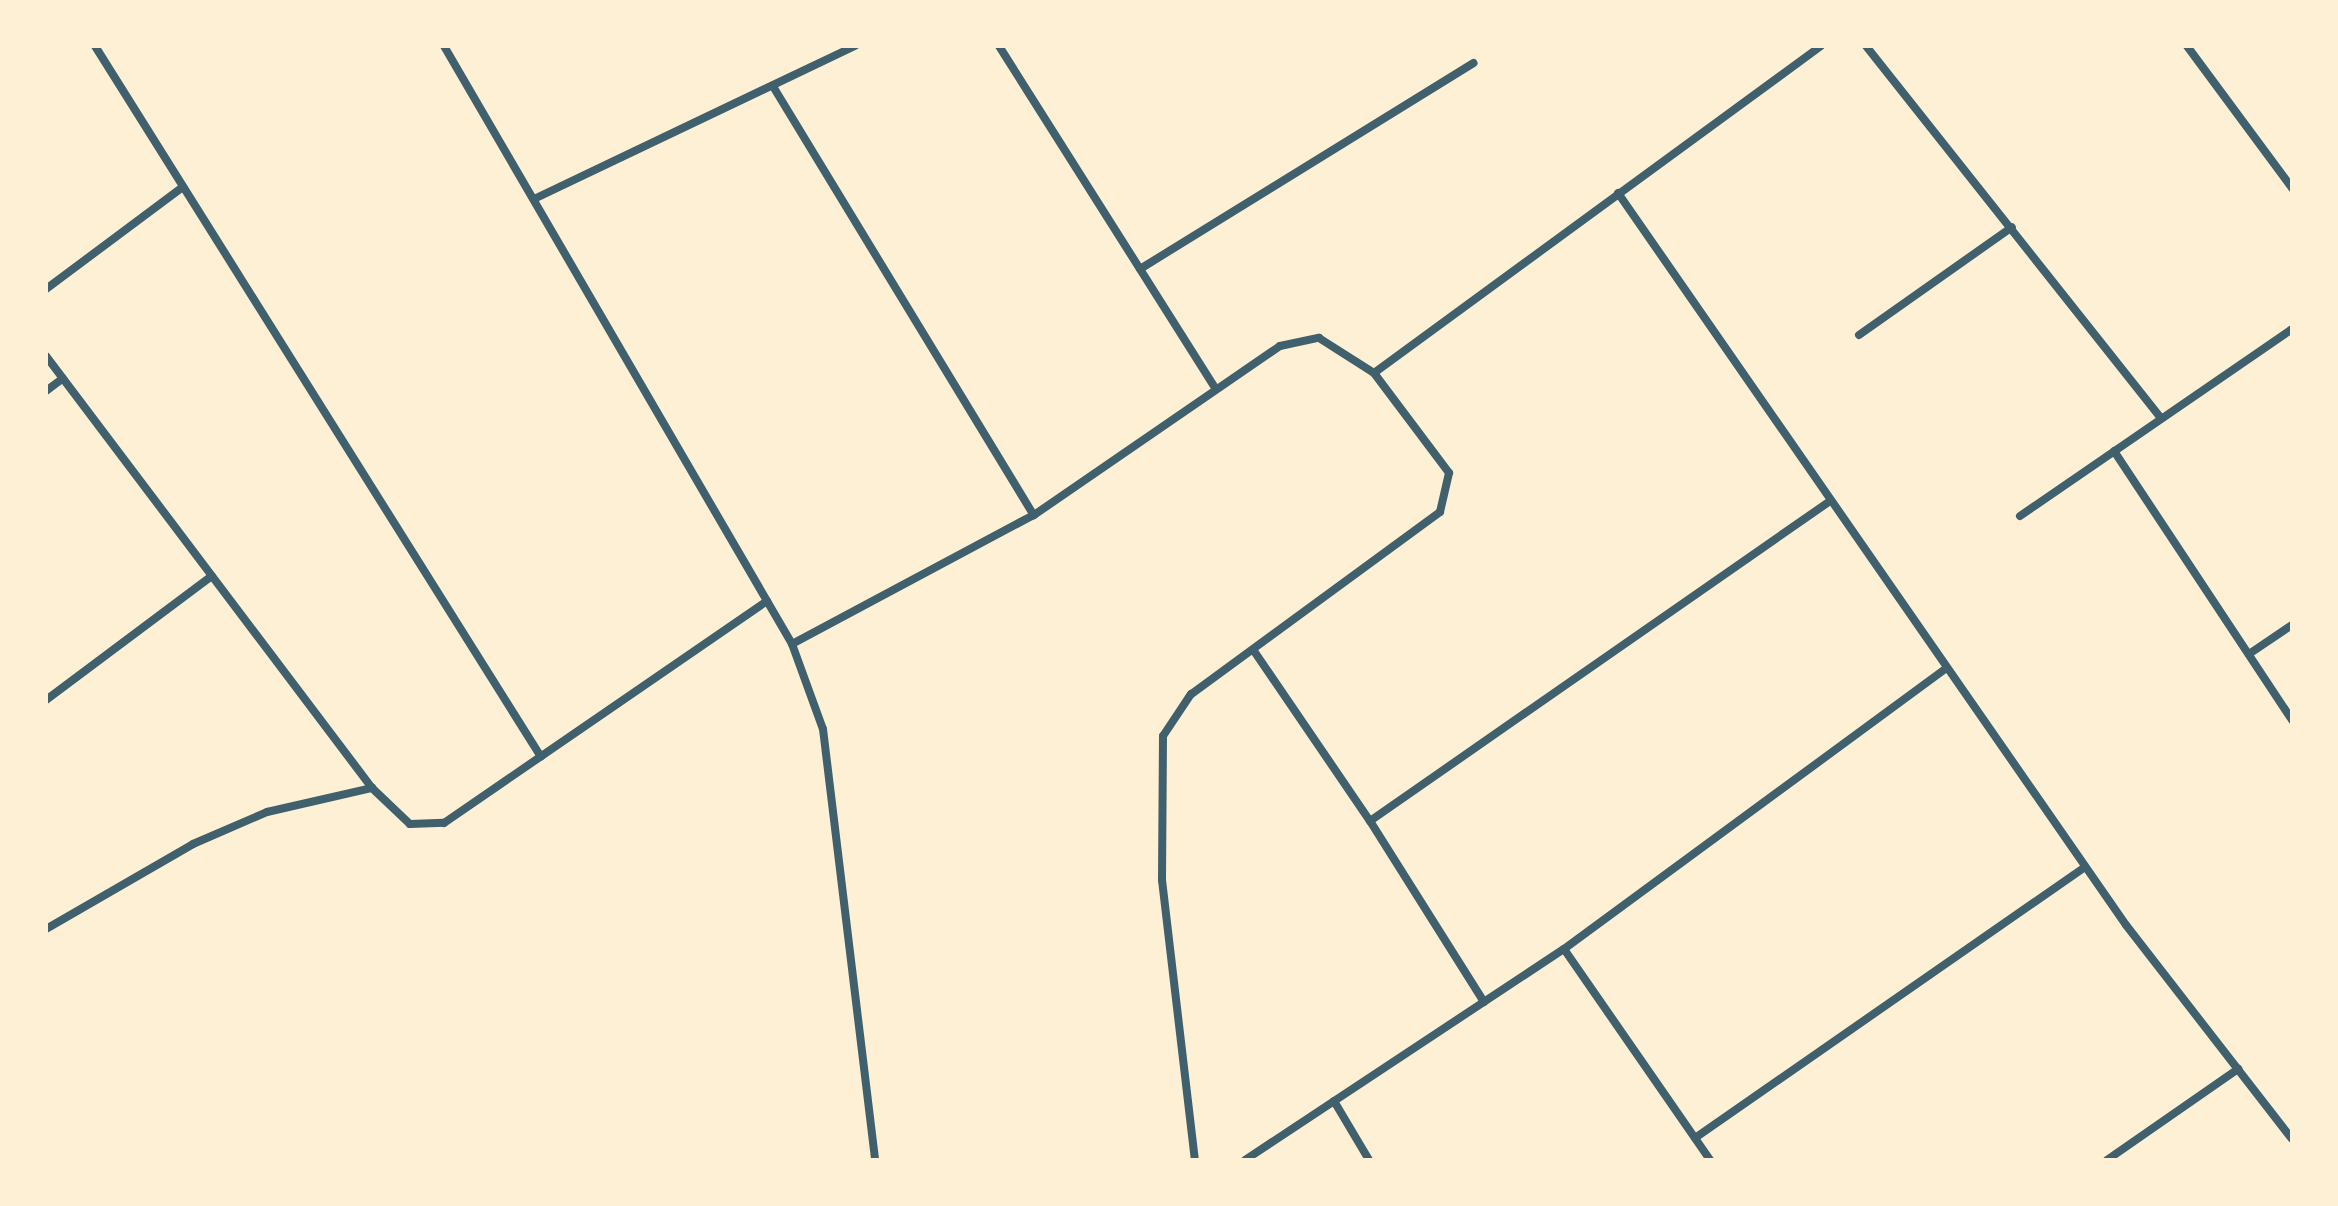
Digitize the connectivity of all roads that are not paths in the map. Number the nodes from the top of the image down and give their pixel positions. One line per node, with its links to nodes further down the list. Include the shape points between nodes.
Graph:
1 (95, 46): 10 (street)
2 (444, 46): 13 (street)
3 (855, 46): 9 (street)
4 (999, 46): 15 (street)
5 (1821, 46): 12 (street)
6 (1866, 46): 14 (street)
7 (2187, 46): 11 (street)
8 (1474, 63): 15 (street)
9 (774, 88): 13 (street); 27 (street)
10 (183, 187): 16 (street); 38 (street)
11 (2292, 188)
12 (1618, 193): 20 (street); 26 (street)
13 (534, 199): 30 (street)
14 (2012, 227): 18 (street); 24 (street)
15 (1140, 269): 22 (street)
16 (46, 289)
17 (2292, 329): 24 (street)
18 (1859, 335)
19 (46, 356): 21 (street)
20 (1374, 373): 22 (street, via 1319,338 1280,346); 33 (street, via 1449,473 1440,512)
21 (63, 378): 23 (street); 29 (street)
22 (1214, 386): 27 (street)
23 (46, 391)
24 (2161, 418): 25 (street)
25 (2114, 451): 28 (street); 34 (street)
26 (1830, 501): 35 (street); 40 (street)
27 (1034, 515): 32 (street)
28 (2020, 516)
29 (212, 576): 36 (street); 39 (street)
30 (767, 601): 32 (street); 38 (street)
31 (2292, 625): 34 (street)
32 (792, 644): 49 (street, via 823,729)
33 (1254, 651): 40 (street); 50 (street, via 1191,694 1163,736 1159,762 1162,880)
34 (2249, 654): 37 (street)
35 (1946, 668): 41 (street); 43 (street)
36 (46, 700)
37 (2292, 720)
38 (541, 757): 39 (street, via 431,827 393,813)
39 (372, 788): 42 (street, via 267,812 193,844)
40 (1370, 821): 44 (street)
41 (2085, 867): 45 (street); 47 (street)
42 (46, 929)
43 (1564, 949): 44 (street); 47 (street)
44 (1484, 1002): 46 (street)
45 (2238, 1069): 48 (street); 54 (street)
46 (1334, 1101): 51 (street); 52 (street)
47 (1695, 1138): 53 (street)
48 (2292, 1139)
49 (875, 1160)
50 (1195, 1160)
51 (1245, 1160)
52 (1369, 1160)
53 (1710, 1160)
54 (2107, 1160)

